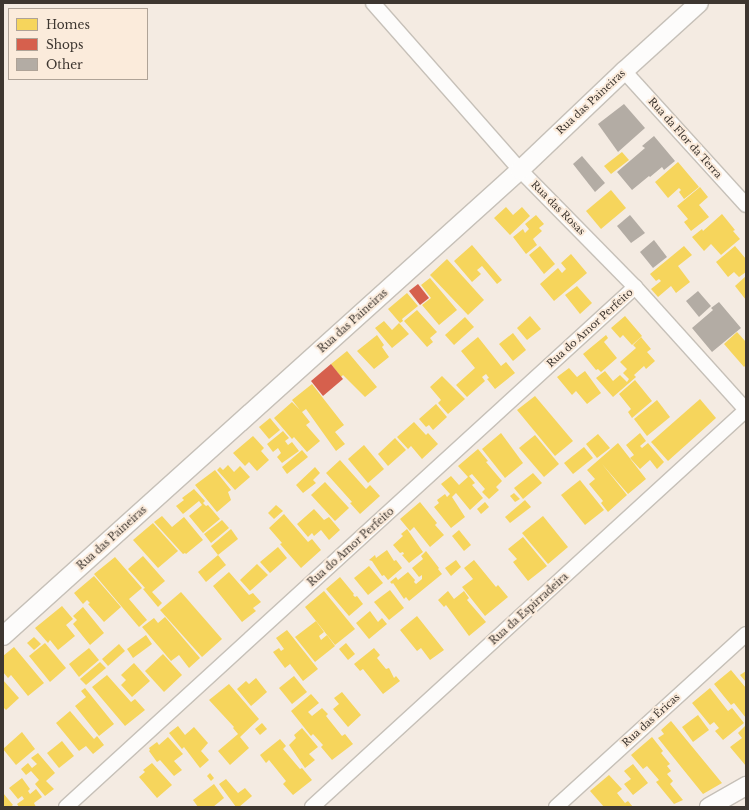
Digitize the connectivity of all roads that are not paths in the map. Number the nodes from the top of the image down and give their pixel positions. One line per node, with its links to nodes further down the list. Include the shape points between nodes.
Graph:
1 (373, 3): 4 (street, Rua das Rosas)
2 (700, 3): 3 (street, Rua das Paineiras)
3 (624, 71): 4 (street, Rua das Paineiras); 5 (street, Rua da Flor da Terra)
4 (520, 170): 6 (street, Rua das Rosas); 9 (street, Rua das Paineiras)
5 (746, 205)
6 (635, 287): 7 (street, Rua das Rosas); 11 (street, Rua do Amor Perfeito)
7 (746, 410): 12 (street, Rua da Espirradeira)
8 (746, 634): 13 (street, Rua das Éricas)
9 (3, 636)
10 (746, 786): 14 (street)
11 (66, 807)
12 (312, 807)
13 (556, 807)
14 (709, 807)

